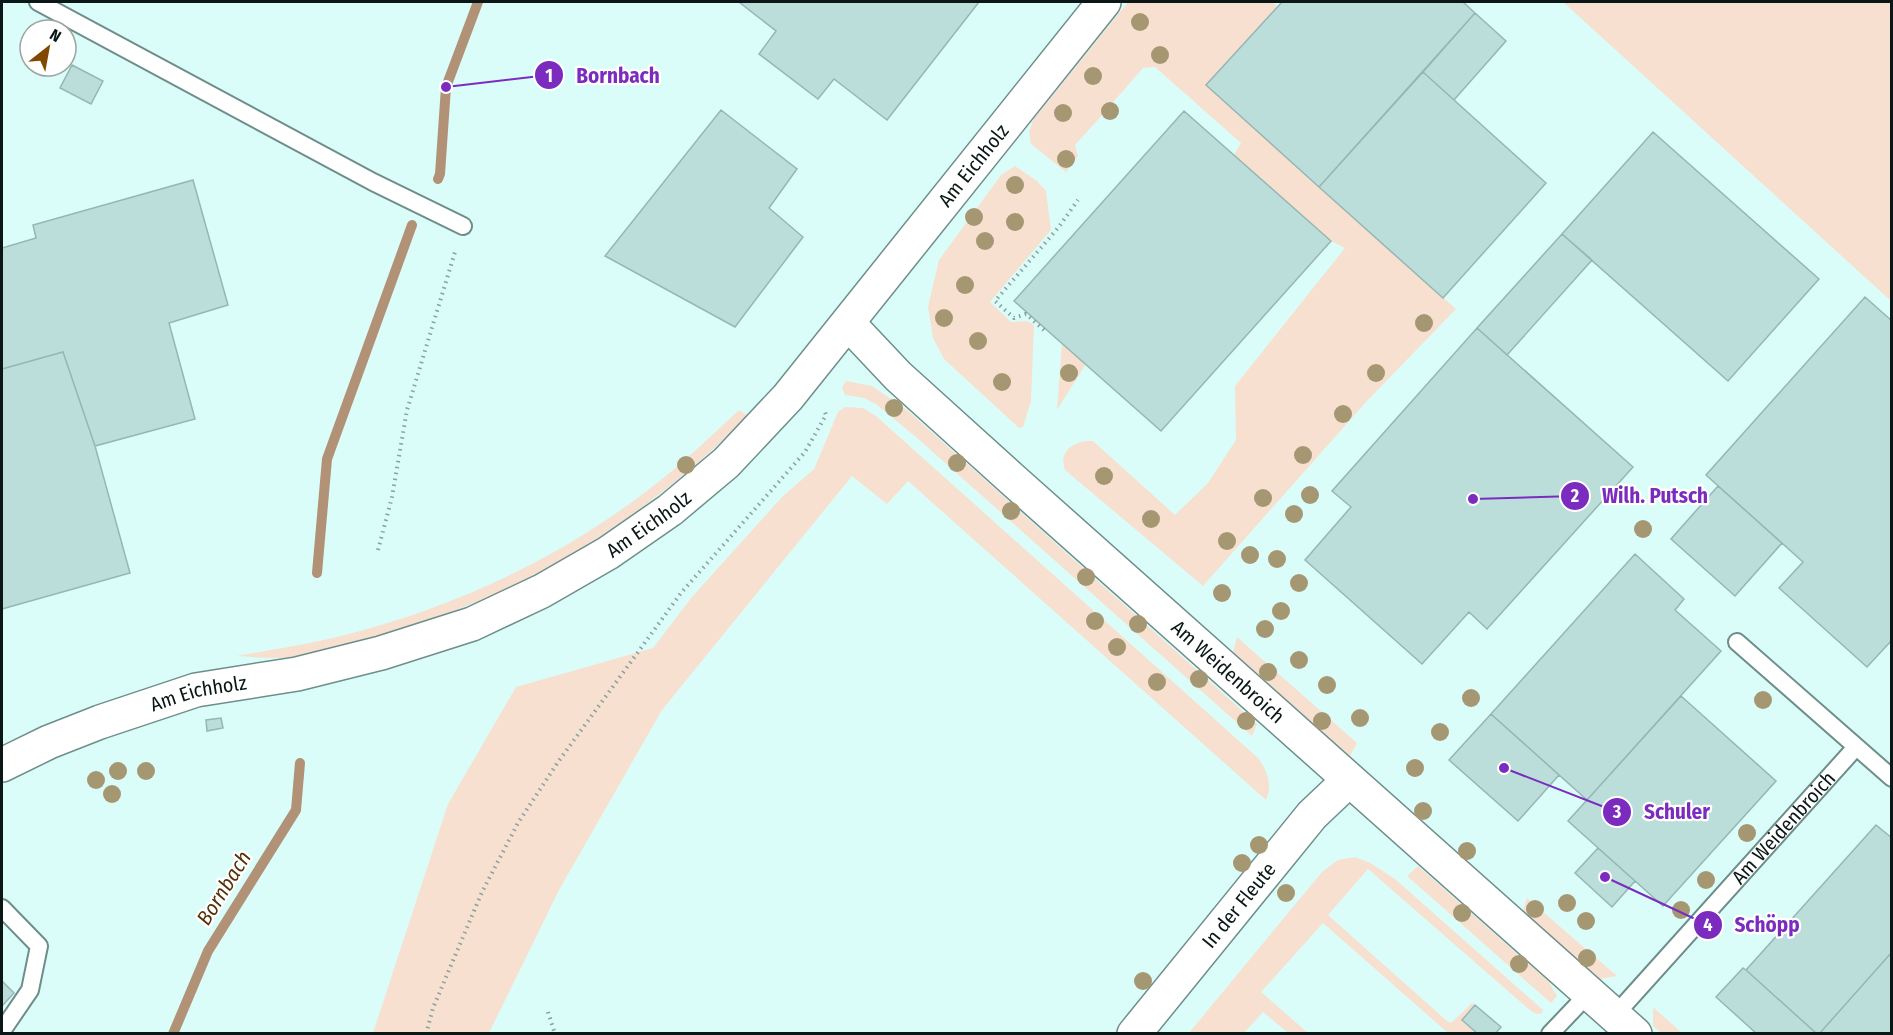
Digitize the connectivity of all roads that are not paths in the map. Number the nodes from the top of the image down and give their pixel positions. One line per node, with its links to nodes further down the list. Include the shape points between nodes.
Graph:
1 (38, 2): 3 (lane, via 373,182)
2 (1104, 2): 4 (main road, Am Eichholz)
3 (464, 226)
4 (848, 323): 7 (main road, Am Eichholz, via 788,397 726,463 670,510 608,553 542,591 472,624 381,653 297,674 196,690 100,722); 9 (main road, Am Weidenbroich, via 907,384)
5 (1737, 642): 6 (lane)
6 (1856, 747): 8 (lane); 12 (lane, Am Weidenbroich)
7 (2, 765)
8 (1892, 778)
9 (1349, 780): 11 (main road, Am Weidenbroich); 14 (main road, In der Fleute, via 1312,815)
10 (2, 908): 13 (lane, via 39,946 30,990)
11 (1589, 993): 12 (main road, Am Weidenbroich); 15 (lane)
12 (1625, 1024)
13 (2, 1031)
14 (1134, 1034)
15 (1550, 1034)

